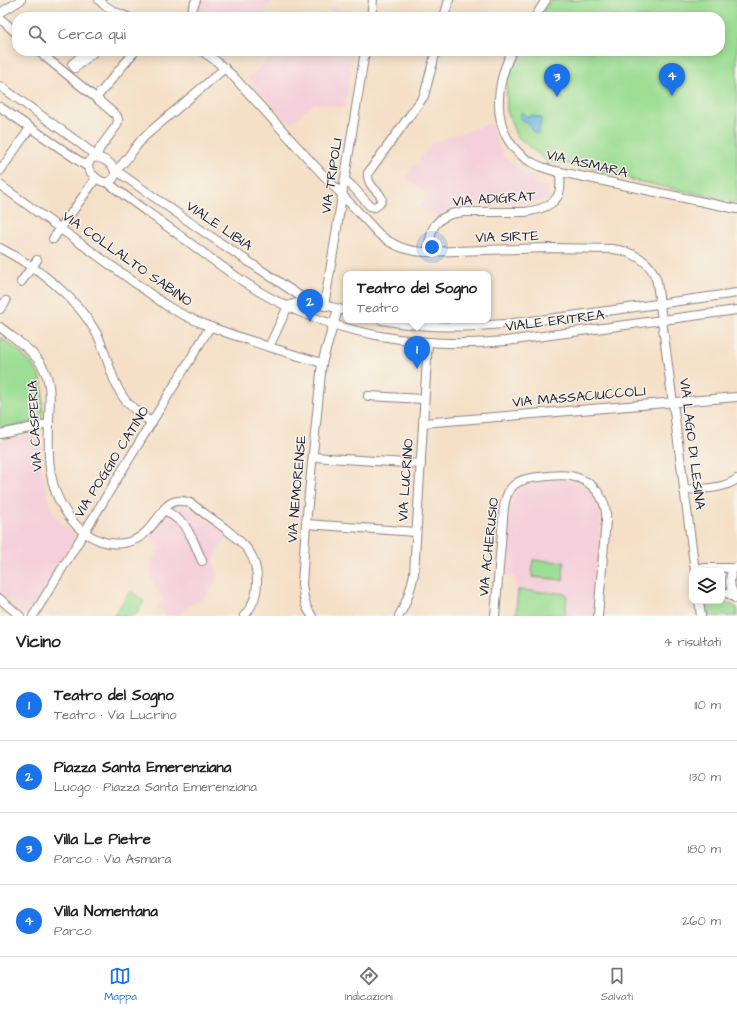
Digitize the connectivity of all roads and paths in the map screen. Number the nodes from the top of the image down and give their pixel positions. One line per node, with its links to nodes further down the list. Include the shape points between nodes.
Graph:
1 (20, 0): 12 (street)
2 (99, 0): 7 (street)
3 (196, 0): 8 (street)
4 (373, 0): 9 (street)
5 (448, 0): 10 (street)
6 (546, 0): 11 (street)
7 (116, 12)
8 (191, 12)
9 (371, 12)
10 (445, 12)
11 (538, 12)
12 (0, 13)
13 (0, 18): 14 (street)
14 (12, 29)
15 (44, 56): 25 (street)
16 (83, 56): 23 (street)
17 (88, 56): 23 (street)
18 (131, 56): 27 (street)
19 (209, 56): 24 (street, VIA SIRTE)
20 (364, 56): 36 (street, VIA TRIPOLI)
21 (435, 56): 36 (street, via 424,96 368,173 369,182 381,195 380,203 375,207 370,206)
22 (510, 56): 34 (street, VIA ASMARA, via 500,89 503,129 512,146 524,157 541,167)
23 (74, 66): 25 (street)
24 (225, 68): 33 (street, via 142,139); 39 (street, VIA SIRTE)
25 (66, 74): 27 (street)
26 (0, 86): 30 (street)
27 (96, 98): 30 (street, via 118,120)
28 (0, 107): 29 (street)
29 (30, 128): 31 (street); 32 (street)
30 (96, 157): 31 (street, via 89,161); 33 (street, via 114,168)
31 (88, 167): 35 (street)
32 (0, 171)
33 (115, 172): 37 (street, via 115,177); 50 (street, VIALE LIBIA)
34 (560, 172): 40 (street, VIA ASMARA); 44 (street, VIA ADIGRAT, via 561,186 558,195 543,208 525,212 451,214 435,225)
35 (96, 178): 37 (street); 41 (street)
36 (345, 180): 39 (street, VIA TRIPOLI)
37 (107, 182): 52 (street, VIALE LIBIA, via 235,276)
38 (0, 186): 41 (street, VIA COLLALTO SABINO)
39 (342, 195): 44 (street, VIA SIRTE, via 387,240 408,250); 53 (street, VIA TRIPOLI)
40 (737, 209)
41 (60, 229): 42 (street); 62 (street, VIA COLLALTO SABINO, via 164,303)
42 (53, 238)
43 (0, 248): 46 (street)
44 (426, 252): 51 (street, VIA SIRTE, via 548,248 622,250 639,257 652,269 656,276)
45 (38, 260): 46 (street)
46 (32, 268): 47 (street); 71 (street, via 65,294 92,325 122,394)
47 (21, 282)
48 (737, 293): 51 (street, VIALE ERITREA)
49 (6, 301): 54 (street)
50 (309, 302): 52 (street); 53 (street)
51 (660, 304): 57 (street, VIA SIRTE); 59 (street, VIALE ERITREA, via 475,326 449,327)
52 (288, 306): 60 (street, VIALE LIBIA); 65 (street)
53 (324, 306): 55 (street)
54 (0, 308)
55 (342, 310): 60 (street, VIA NEMORENSE)
56 (737, 310): 57 (street, VIALE ERITREA)
57 (662, 320): 64 (street, VIALE ERITREA, via 495,342); 70 (street, VIA LAGO DI LESINA)
58 (351, 323): 63 (street)
59 (404, 323)
60 (334, 324): 63 (street, VIALE ERITREA); 66 (street, VIA NEMORENSE)
61 (0, 327): 73 (street, VIA CASPERIA, via 22,344 45,371 49,391)
62 (210, 327): 65 (street, VIA COLLALTO SABINO); 71 (street, VIA POGGIO CATINO)
63 (352, 329): 64 (street, VIALE ERITREA)
64 (428, 342): 69 (street, VIA LUCRINO)
65 (269, 347): 66 (street, VIA COLLALTO SABINO)
66 (322, 363): 75 (street, VIA NEMORENSE)
67 (368, 396): 69 (street)
68 (737, 397): 70 (street, VIA MASSACIUCCOLI)
69 (424, 399): 72 (street, VIA LUCRINO)
70 (673, 402): 72 (street, VIA MASSACIUCCOLI); 78 (street, VIA LAGO DI LESINA)
71 (152, 423): 82 (street, VIA POGGIO CATINO)
72 (423, 423): 76 (street, VIA LUCRINO)
73 (49, 424): 74 (street); 82 (street, VIA CASPERIA, via 48,460 53,485 66,513)
74 (0, 434)
75 (313, 457): 76 (street); 80 (street, VIA NEMORENSE)
76 (420, 464): 81 (street, VIA LUCRINO)
77 (737, 479): 78 (street, via 723,486)
78 (684, 490): 84 (street, VIA LAGO DI LESINA)
79 (164, 509): 82 (street, via 146,532 130,542 105,542); 83 (street, via 184,524); 93 (street, via 173,502 189,502 247,548 256,568 257,587 250,609)
80 (306, 524): 81 (street); 94 (street, VIA NEMORENSE, via 302,584 307,608)
81 (416, 532): 95 (street, VIA LUCRINO, via 412,583)
82 (84, 533): 91 (street, VIA POGGIO CATINO)
83 (202, 560)
84 (695, 568)
85 (725, 568): 86 (street)
86 (735, 568): 89 (street, via 731,575 731,587)
87 (725, 593): 89 (street)
88 (0, 598): 92 (street)
89 (737, 599)
90 (699, 604): 98 (street)
91 (35, 614)
92 (20, 616)
93 (244, 616)
94 (312, 616)
95 (399, 616)
96 (495, 616): 97 (street, VIA ACHERUSIO, via 505,499 509,491 515,484 524,480 566,476 577,477 590,483 605,506)
97 (598, 616)
98 (701, 616)

